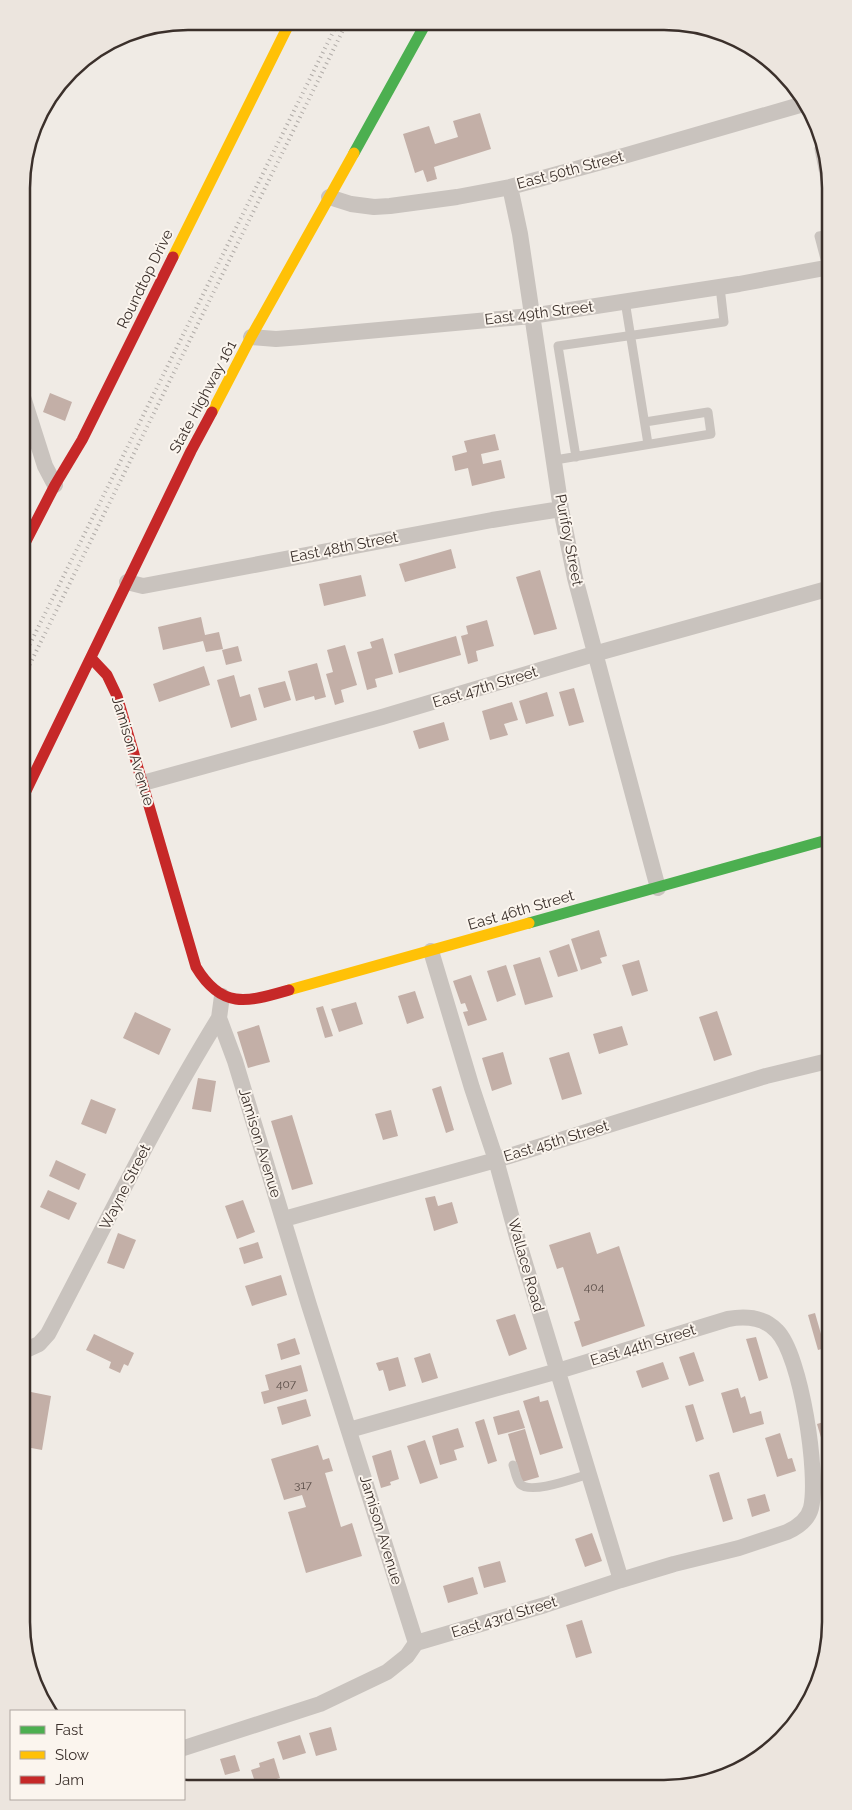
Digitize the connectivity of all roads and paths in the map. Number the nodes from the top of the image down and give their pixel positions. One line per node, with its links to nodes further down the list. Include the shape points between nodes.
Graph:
1 (286, 30): 19 (street, Roundtop Drive, via 82,440)
2 (422, 30): 5 (street, State Highway 161)
3 (798, 105): 4 (street, East 50th Street)
4 (510, 187): 5 (street, East 50th Street, via 382,207 351,204); 11 (street, Purifoy Street)
5 (329, 197): 13 (street, State Highway 161)
6 (822, 235): 7 (lane, via 818,236)
7 (822, 249)
8 (822, 269): 9 (street, East 49th Street)
9 (720, 287): 10 (street, East 49th Street); 12 (lane, via 724,322)
10 (625, 302): 11 (street, East 49th Street); 12 (lane)
11 (531, 316): 13 (street, East 49th Street, via 276,339); 18 (street, Purifoy Street)
12 (631, 336): 15 (lane); 17 (lane, via 558,346)
13 (251, 337): 22 (street, State Highway 161)
14 (30, 419): 19 (street, via 45,466)
15 (645, 422): 16 (lane); 16 (lane, via 708,412 711,434)
16 (648, 444): 17 (lane)
17 (576, 457): 18 (lane)
18 (555, 460): 20 (street, Purifoy Street)
19 (55, 485): 21 (street, Roundtop Drive)
20 (561, 509): 22 (street, East 48th Street, via 143,586); 24 (street, Purifoy Street)
21 (30, 533)
22 (127, 582): 25 (street, State Highway 161)
23 (822, 590): 24 (street, East 47th Street)
24 (594, 654): 27 (street, East 47th Street); 29 (street, Purifoy Street)
25 (91, 658): 26 (street, State Highway 161); 27 (street, Jamison Avenue, via 102,668 118,696)
26 (30, 783)
27 (142, 783): 31 (street, Jamison Avenue, via 196,967 202,979)
28 (822, 842): 29 (street, East 46th Street)
29 (658, 888): 30 (street, East 46th Street)
30 (431, 951): 31 (street, East 46th Street, via 251,1000); 34 (street, Wallace Road)
31 (222, 996): 32 (street, Jamison Avenue)
32 (219, 1018): 35 (street, Jamison Avenue); 36 (street, Wayne Street, via 149,1140 48,1334)
33 (822, 1062): 34 (street, East 45th Street, via 766,1076)
34 (496, 1160): 35 (street, East 45th Street); 37 (street, Wallace Road)
35 (284, 1220): 38 (street, Jamison Avenue)
36 (30, 1348)
37 (558, 1371): 38 (street, East 44th Street); 40 (street, Wallace Road); 41 (street, East 44th Street, via 728,1319 747,1317 766,1322 785,1340 795,1370 809,1439)
38 (349, 1430): 43 (street, Jamison Avenue)
39 (513, 1466): 40 (lane, via 519,1483 529,1488)
40 (589, 1474): 42 (street, Wallace Road)
41 (812, 1488): 42 (street, East 43rd Street, via 811,1508 795,1529)
42 (621, 1580): 43 (street, East 43rd Street)
43 (416, 1643): 44 (street, via 392,1669 320,1704)
44 (185, 1748)

